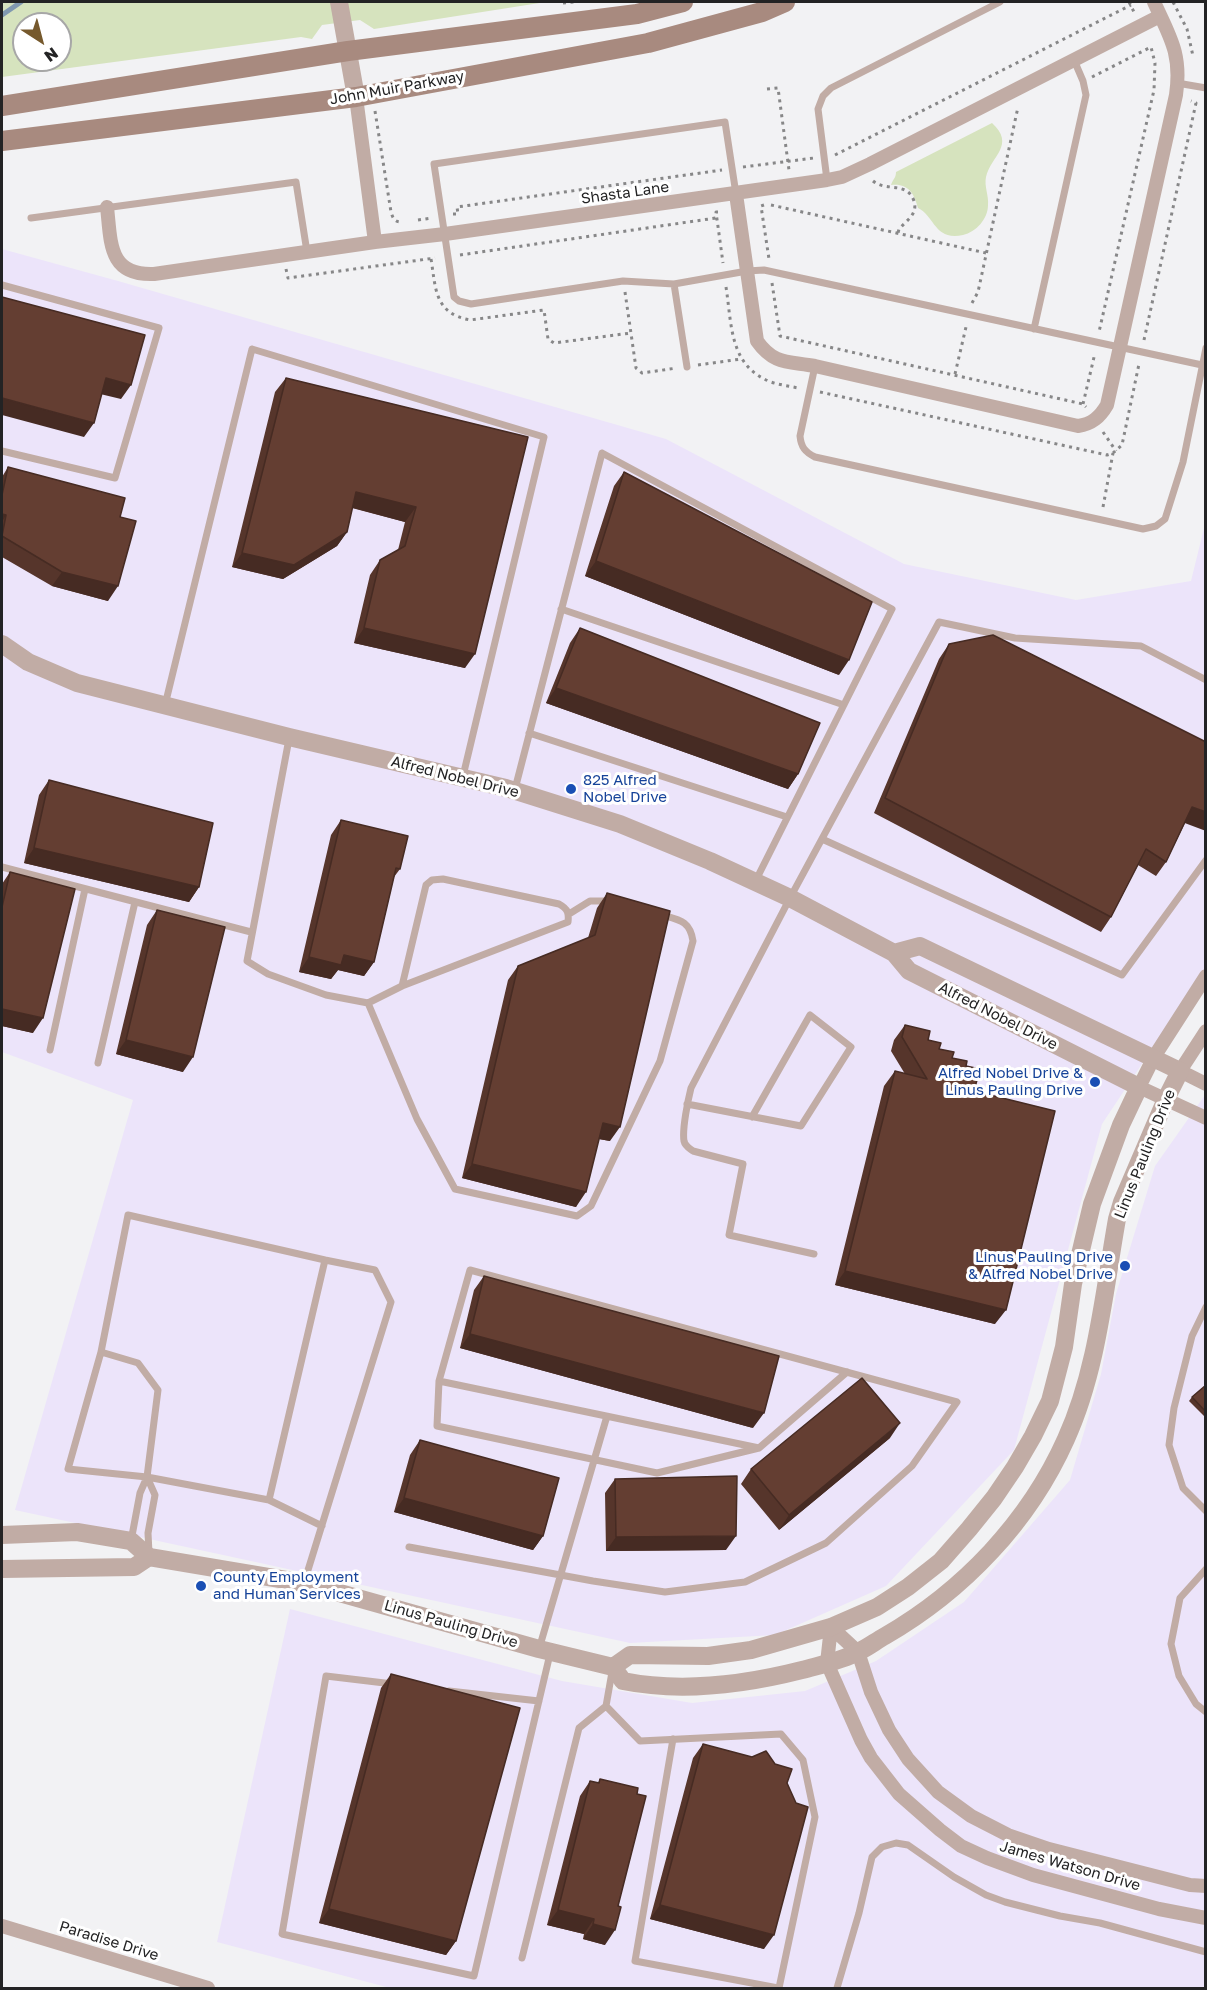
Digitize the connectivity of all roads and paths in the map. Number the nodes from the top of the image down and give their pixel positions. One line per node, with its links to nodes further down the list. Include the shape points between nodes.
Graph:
1 (683, 2): 8 (main road, via 637,14)
2 (785, 2): 15 (main road, John Muir Parkway, via 648,43)
3 (999, 2): 20 (lane, via 823,96 818,109)
4 (1154, 2): 7 (street)
5 (1173, 2): 12 (path, via 1191,44)
6 (340, 9): 8 (street)
7 (1161, 16): 9 (street, Shasta Lane); 11 (street, via 1175,47)
8 (348, 51): 15 (street); 16 (main road)
9 (1074, 60): 10 (lane); 20 (street, Shasta Lane, via 870,164)
10 (1083, 81): 45 (lane, via 1086,95); 47 (path, via 1151,48 1154,90)
11 (1177, 83): 12 (lane); 48 (street)
12 (1193, 85): 13 (lane); 50 (path, via 1190,102 1196,103)
13 (1206, 88)
14 (767, 89): 23 (path, via 778,88)
15 (356, 97): 18 (main road, John Muir Parkway); 32 (street)
16 (2, 106)
17 (1007, 112): 34 (path, via 1018,107)
18 (2, 141)
19 (883, 176): 21 (path)
20 (827, 180): 23 (street, Shasta Lane)
21 (873, 181): 22 (path); 30 (path, via 912,195 914,211)
22 (868, 183)
23 (792, 186): 24 (street, Shasta Lane); 25 (path, via 794,201)
24 (736, 194): 27 (street); 31 (street, Shasta Lane); 31 (lane, via 725,122 434,164)
25 (769, 204): 30 (path); 39 (path, via 761,206)
26 (107, 207): 28 (lane); 33 (lane, via 296,182); 35 (street, Shasta Lane, via 111,247 123,266 137,275)
27 (738, 209): 29 (path, via 716,212); 38 (street)
28 (31, 218)
29 (716, 218): 36 (path); 40 (path)
30 (898, 233): 34 (path)
31 (445, 234): 32 (street, Shasta Lane); 36 (lane)
32 (375, 242): 33 (street, Shasta Lane)
33 (307, 252): 35 (street, Shasta Lane)
34 (986, 253): 44 (path)
35 (285, 255): 37 (path, via 288,278)
36 (448, 256): 37 (path); 41 (lane, via 454,297 471,304)
37 (431, 259): 46 (path, via 440,303 460,318 544,310 548,339 554,344)
38 (747, 271): 39 (lane); 40 (lane); 54 (street, via 757,342 774,359)
39 (770, 271): 44 (lane); 55 (path, via 780,336)
40 (724, 275): 42 (lane); 51 (path, via 735,346)
41 (623, 281): 42 (lane); 46 (path)
42 (674, 284): 53 (lane)
43 (2, 285): 57 (lane, via 159,328 116,478)
44 (969, 315): 45 (lane); 55 (path)
45 (1034, 329): 47 (lane)
46 (631, 333): 53 (path, via 636,368 642,373)
47 (1097, 342): 48 (lane); 55 (path, via 1083,404)
48 (1120, 347): 50 (lane); 54 (street, via 1107,405 1095,420 1078,426)
49 (1206, 348): 52 (lane)
50 (1142, 352): 52 (lane); 58 (path, via 1122,445)
51 (741, 359): 53 (path); 56 (path, via 760,377)
52 (1202, 365): 59 (lane, via 1183,462 1165,519 1143,529)
53 (687, 366)
54 (814, 366): 56 (lane)
55 (955, 374)
56 (810, 390): 58 (path, via 1107,455); 59 (lane, via 800,436 801,445 815,457)
57 (2, 451)
58 (1113, 453): 59 (path)
59 (1100, 520)
60 (561, 609): 64 (lane); 64 (lane, via 602,453 892,609); 65 (lane)
61 (2, 644): 63 (street, Alfred Nobel Drive, via 28,662 77,682)
62 (1206, 680): 70 (lane, via 1141,646 1015,638 939,622)
63 (165, 705): 66 (street, Alfred Nobel Drive); 67 (lane, via 252,349 544,437)
64 (844, 705): 69 (lane)
65 (529, 733): 68 (lane); 69 (lane)
66 (290, 737): 67 (street, Alfred Nobel Drive); 80 (lane)
67 (462, 778): 68 (street, Alfred Nobel Drive)
68 (514, 791): 73 (street, Alfred Nobel Drive, via 620,824)
69 (787, 818): 73 (lane)
70 (822, 838): 71 (lane, via 1122,975); 75 (lane)
71 (1206, 860)
72 (2, 867): 74 (lane)
73 (755, 882): 75 (street, Alfred Nobel Drive)
74 (85, 889): 76 (lane); 86 (lane)
75 (790, 898): 81 (street, Alfred Nobel Drive); 93 (lane, via 691,1088)
76 (135, 902): 80 (lane); 88 (lane)
77 (619, 903): 79 (lane, via 590,901)
78 (651, 912): 84 (lane, via 683,921 691,930 693,941 660,1061 591,1206 577,1216 455,1189 417,1119)
79 (569, 914): 83 (lane, via 568,922); 83 (lane, via 559,904 443,879 432,880 426,885)
80 (252, 932): 84 (lane, via 247,961 268,974 326,995)
81 (894, 953): 87 (street, Alfred Nobel Drive, via 920,946); 91 (street, Alfred Nobel Drive, via 909,971)
82 (1206, 976): 87 (street, Linus Pauling Drive)
83 (402, 986): 84 (lane)
84 (368, 1003)
85 (1206, 1031): 89 (street, Linus Pauling Drive)
86 (50, 1050)
87 (1154, 1058): 89 (street, Alfred Nobel Drive); 91 (street, Linus Pauling Drive)
88 (98, 1063)
89 (1180, 1071): 90 (street, Alfred Nobel Drive); 92 (street, Linus Pauling Drive)
90 (1206, 1084)
91 (1139, 1087): 92 (street, Alfred Nobel Drive); 117 (street, Linus Pauling Drive, via 1092,1204 1073,1284 1064,1347 1050,1401 1033,1436 994,1498 941,1560 877,1607)
92 (1166, 1099): 95 (street, Alfred Nobel Drive); 119 (street, Linus Pauling Drive, via 1122,1202 1094,1349 1076,1415 1055,1462 1020,1516 986,1558 917,1616)
93 (687, 1104): 94 (lane); 96 (lane, via 683,1139 686,1146 743,1164 729,1235)
94 (752, 1117): 94 (lane, via 810,1015 851,1047 801,1126)
95 (1206, 1118)
96 (814, 1254)
97 (325, 1260): 99 (lane, via 128,1215); 106 (lane); 108 (lane, via 375,1270 392,1302)
98 (1206, 1307): 107 (lane, via 1192,1336 1169,1445 1183,1488)
99 (101, 1352): 105 (lane, via 138,1363 158,1390); 105 (lane, via 69,1469)
100 (847, 1372): 101 (lane, via 470,1270); 103 (lane); 115 (lane, via 957,1402 912,1466 826,1544 745,1582 665,1592)
101 (439, 1381): 102 (lane); 104 (lane, via 437,1426)
102 (607, 1416): 103 (lane); 104 (lane)
103 (759, 1448): 104 (lane, via 657,1473)
104 (594, 1460): 115 (lane)
105 (147, 1477): 106 (lane); 110 (lane); 112 (lane, via 155,1495)
106 (269, 1500): 108 (lane)
107 (1206, 1511)
108 (322, 1526): 116 (lane)
109 (2, 1535): 110 (street, via 77,1532)
110 (131, 1541): 112 (street)
111 (409, 1547): 115 (lane)
112 (148, 1557): 113 (street, Linus Pauling Drive, via 134,1567); 116 (street, Linus Pauling Drive)
113 (2, 1569)
114 (1206, 1569): 126 (lane, via 1180,1598 1171,1644 1179,1676 1196,1704)
115 (560, 1575): 118 (lane)
116 (304, 1582): 118 (street, Linus Pauling Drive)
117 (831, 1627): 119 (street, James Watson Drive); 120 (street); 121 (street, Linus Pauling Drive, via 751,1650 708,1656 630,1655)
118 (545, 1650): 121 (street, Linus Pauling Drive); 124 (lane)
119 (858, 1652): 120 (street, Linus Pauling Drive); 128 (street, James Watson Drive, via 871,1692 908,1759 938,1792 971,1816 1008,1835 1049,1849)
120 (827, 1663): 121 (street, Linus Pauling Drive, via 712,1687 640,1685 623,1681); 129 (street, James Watson Drive, via 861,1740 878,1767 920,1814 961,1846 1033,1875)
121 (613, 1667): 125 (lane)
122 (397, 1684): 124 (lane, via 327,1676 282,1934 474,1976)
123 (445, 1690): 124 (lane)
124 (539, 1701)
125 (606, 1706): 127 (lane, via 640,1741); 132 (lane, via 579,1728)
126 (1206, 1712)
127 (673, 1739): 134 (lane, via 635,1961); 134 (lane, via 781,1734 803,1760 815,1817)
128 (1206, 1886)
129 (1206, 1918)
130 (2, 1926): 133 (street, Paradise Drive)
131 (1206, 1952): 135 (lane, via 1005,1902 954,1877 908,1845 896,1843 882,1847 872,1857)
132 (522, 1958)
133 (208, 1989)
134 (778, 1989)
135 (837, 1989)

